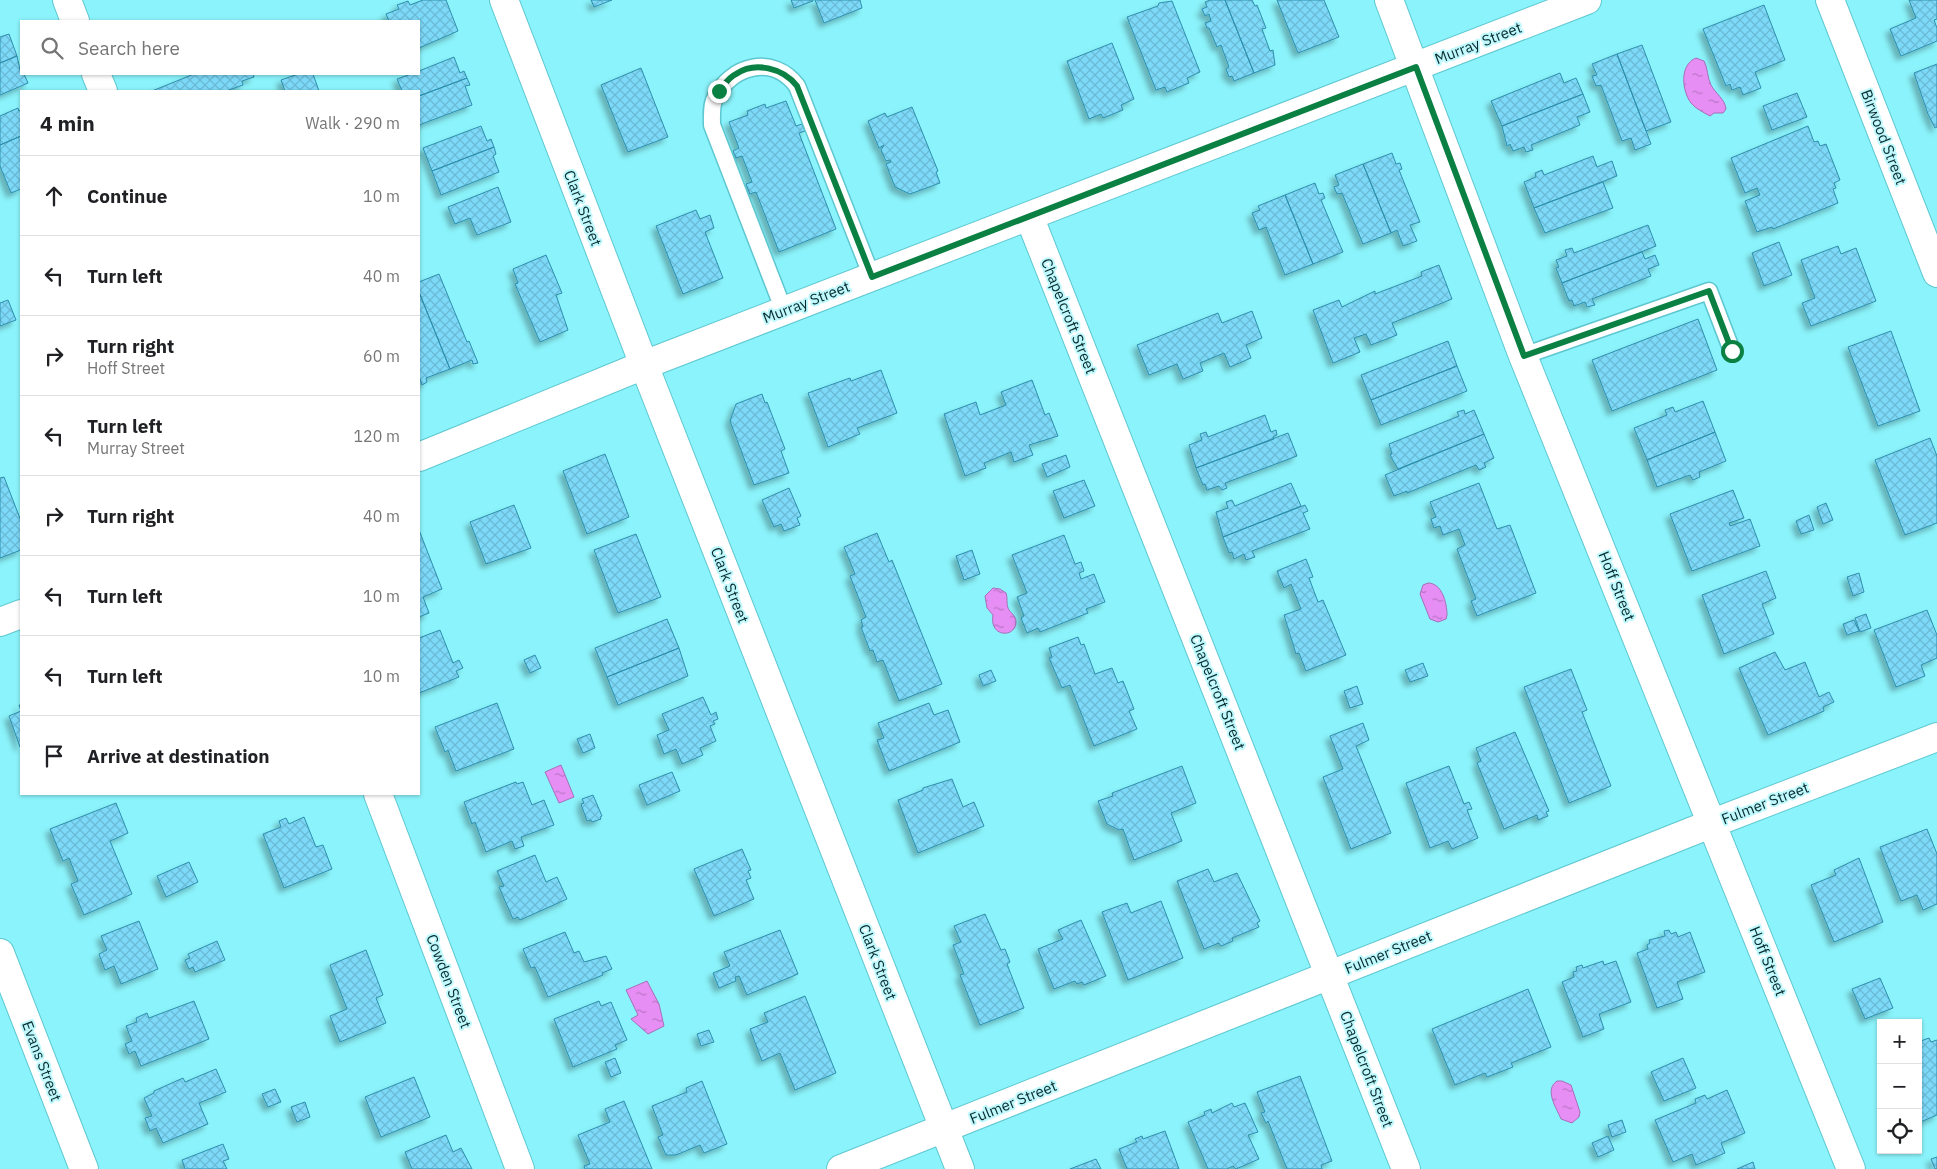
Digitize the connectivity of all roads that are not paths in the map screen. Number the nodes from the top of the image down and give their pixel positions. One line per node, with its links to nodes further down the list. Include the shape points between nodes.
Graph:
1 (67, 0): 6 (street)
2 (504, 0): 16 (street, Clark Street)
3 (1389, 0): 7 (street, Hoff Street)
4 (1587, 0): 7 (street, Murray Street)
5 (1830, 0): 11 (street, Birwood Street)
6 (75, 20)
7 (1416, 67): 10 (street, Murray Street); 15 (street, Hoff Street)
8 (96, 75): 9 (street)
9 (103, 90)
10 (1029, 216): 12 (street, Murray Street); 24 (street, Chapelcroft Street)
11 (1937, 273)
12 (872, 277): 13 (street, Murray Street); 13 (lane, via 797,86 791,79 762,66 744,69 733,75 714,100 712,125)
13 (784, 311): 16 (street, Murray Street)
14 (1732, 351): 15 (lane, via 1709,291)
15 (1524, 356): 22 (street, Hoff Street)
16 (644, 365): 17 (street, Murray Street); 25 (street, Clark Street)
17 (420, 457)
18 (20, 614): 19 (street)
19 (0, 622)
20 (1937, 737): 22 (street, Fulmer Street)
21 (378, 795): 27 (street, Cowden Street)
22 (1713, 823): 24 (street, Fulmer Street); 31 (street, Hoff Street)
23 (0, 953): 26 (street, Evans Street)
24 (1330, 975): 25 (street, Fulmer Street); 30 (street, Chapelcroft Street)
25 (944, 1130): 28 (street, Fulmer Street); 29 (street, Clark Street)
26 (84, 1169)
27 (520, 1169)
28 (841, 1169)
29 (960, 1169)
30 (1406, 1169)
31 (1851, 1169)

